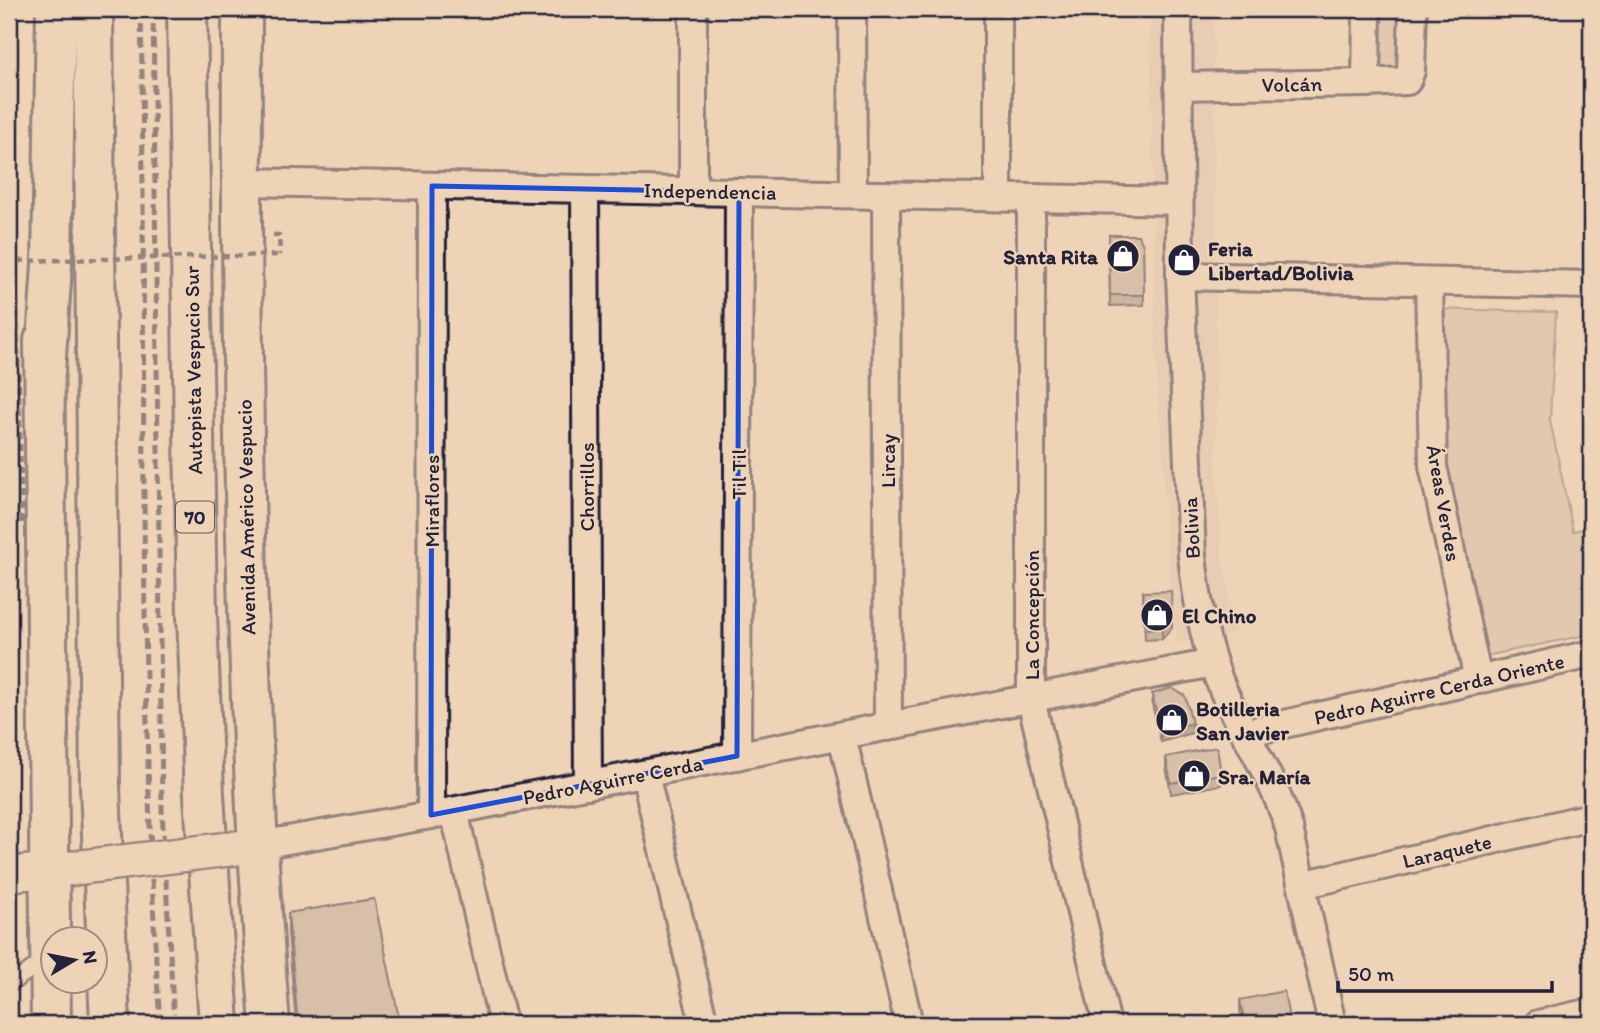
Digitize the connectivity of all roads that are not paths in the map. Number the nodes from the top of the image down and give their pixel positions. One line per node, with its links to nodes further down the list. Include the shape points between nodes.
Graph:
1 (37, 9): 27 (main road)
2 (56, 9): 27 (main road, via 52,251)
3 (93, 9): 51 (main road, via 100,787)
4 (187, 9): 52 (main road, Autopista Vespucio Sur / 70, via 198,629)
5 (242, 9): 14 (main road, Avenida Américo Vespucio)
6 (693, 9): 17 (street)
7 (852, 9): 19 (street)
8 (998, 9): 21 (street)
9 (1178, 9): 13 (street, Bolivia)
10 (1367, 9): 12 (street)
11 (1413, 9): 12 (street, Volcán, via 1407,80)
12 (1366, 83): 13 (street, Volcán)
13 (1178, 86): 23 (street, Bolivia)
14 (242, 182): 15 (street, Independencia); 40 (main road, Avenida Américo Vespucio)
15 (432, 186): 16 (street, Independencia); 38 (street, Miraflores)
16 (584, 189): 17 (street, Independencia); 37 (street, Chorrillos)
17 (693, 191): 18 (street, Independencia)
18 (739, 192): 19 (street, Independencia); 35 (street, Til Til)
19 (853, 194): 20 (street, Independencia)
20 (886, 195): 21 (street, Independencia); 32 (street, Lircay)
21 (998, 197): 22 (street, Independencia)
22 (1031, 198): 23 (street, Independencia); 31 (street, La Concepción)
23 (1179, 201): 24 (street, Bolivia)
24 (1180, 276): 25 (street); 29 (street, Bolivia, via 1192,556)
25 (1429, 282): 26 (street); 30 (street, Áreas Verdes, via 1433,466)
26 (1591, 285)
27 (44, 372): 41 (main road)
28 (1591, 654): 30 (street, Pedro Aguirre Cerda Oriente)
29 (1213, 663): 31 (street, Pedro Aguirre Cerda); 33 (street, Bolivia)
30 (1478, 680): 33 (street, Pedro Aguirre Cerda Oriente)
31 (1031, 699): 32 (street, Pedro Aguirre Cerda); 57 (street, La Concepción)
32 (888, 727): 34 (street, Pedro Aguirre Cerda)
33 (1245, 733): 43 (street, Bolivia, via 1281,802)
34 (842, 736): 35 (street, Pedro Aguirre Cerda); 56 (street)
35 (737, 756): 36 (street, Pedro Aguirre Cerda)
36 (645, 774): 37 (street, Pedro Aguirre Cerda); 55 (street)
37 (588, 785): 38 (street, Pedro Aguirre Cerda)
38 (442, 813): 40 (street, Pedro Aguirre Cerda); 54 (street, Miraflores)
39 (1591, 817): 43 (street, Laraquete)
40 (248, 847): 41 (street, Pedro Aguirre Cerda, bridge); 53 (main road, Avenida Américo Vespucio)
41 (62, 869): 42 (street, Pedro Aguirre Cerda); 44 (main road)
42 (9, 874)
43 (1302, 886): 58 (street, Bolivia)
44 (55, 925)
45 (38, 965): 46 (lane)
46 (9, 985)
47 (51, 995): 50 (main road)
48 (1591, 1012): 49 (street)
49 (1552, 1023)
50 (51, 1024)
51 (110, 1024)
52 (219, 1024)
53 (270, 1024)
54 (503, 1024)
55 (704, 1024)
56 (909, 1024)
57 (1107, 1024)
58 (1332, 1024)

